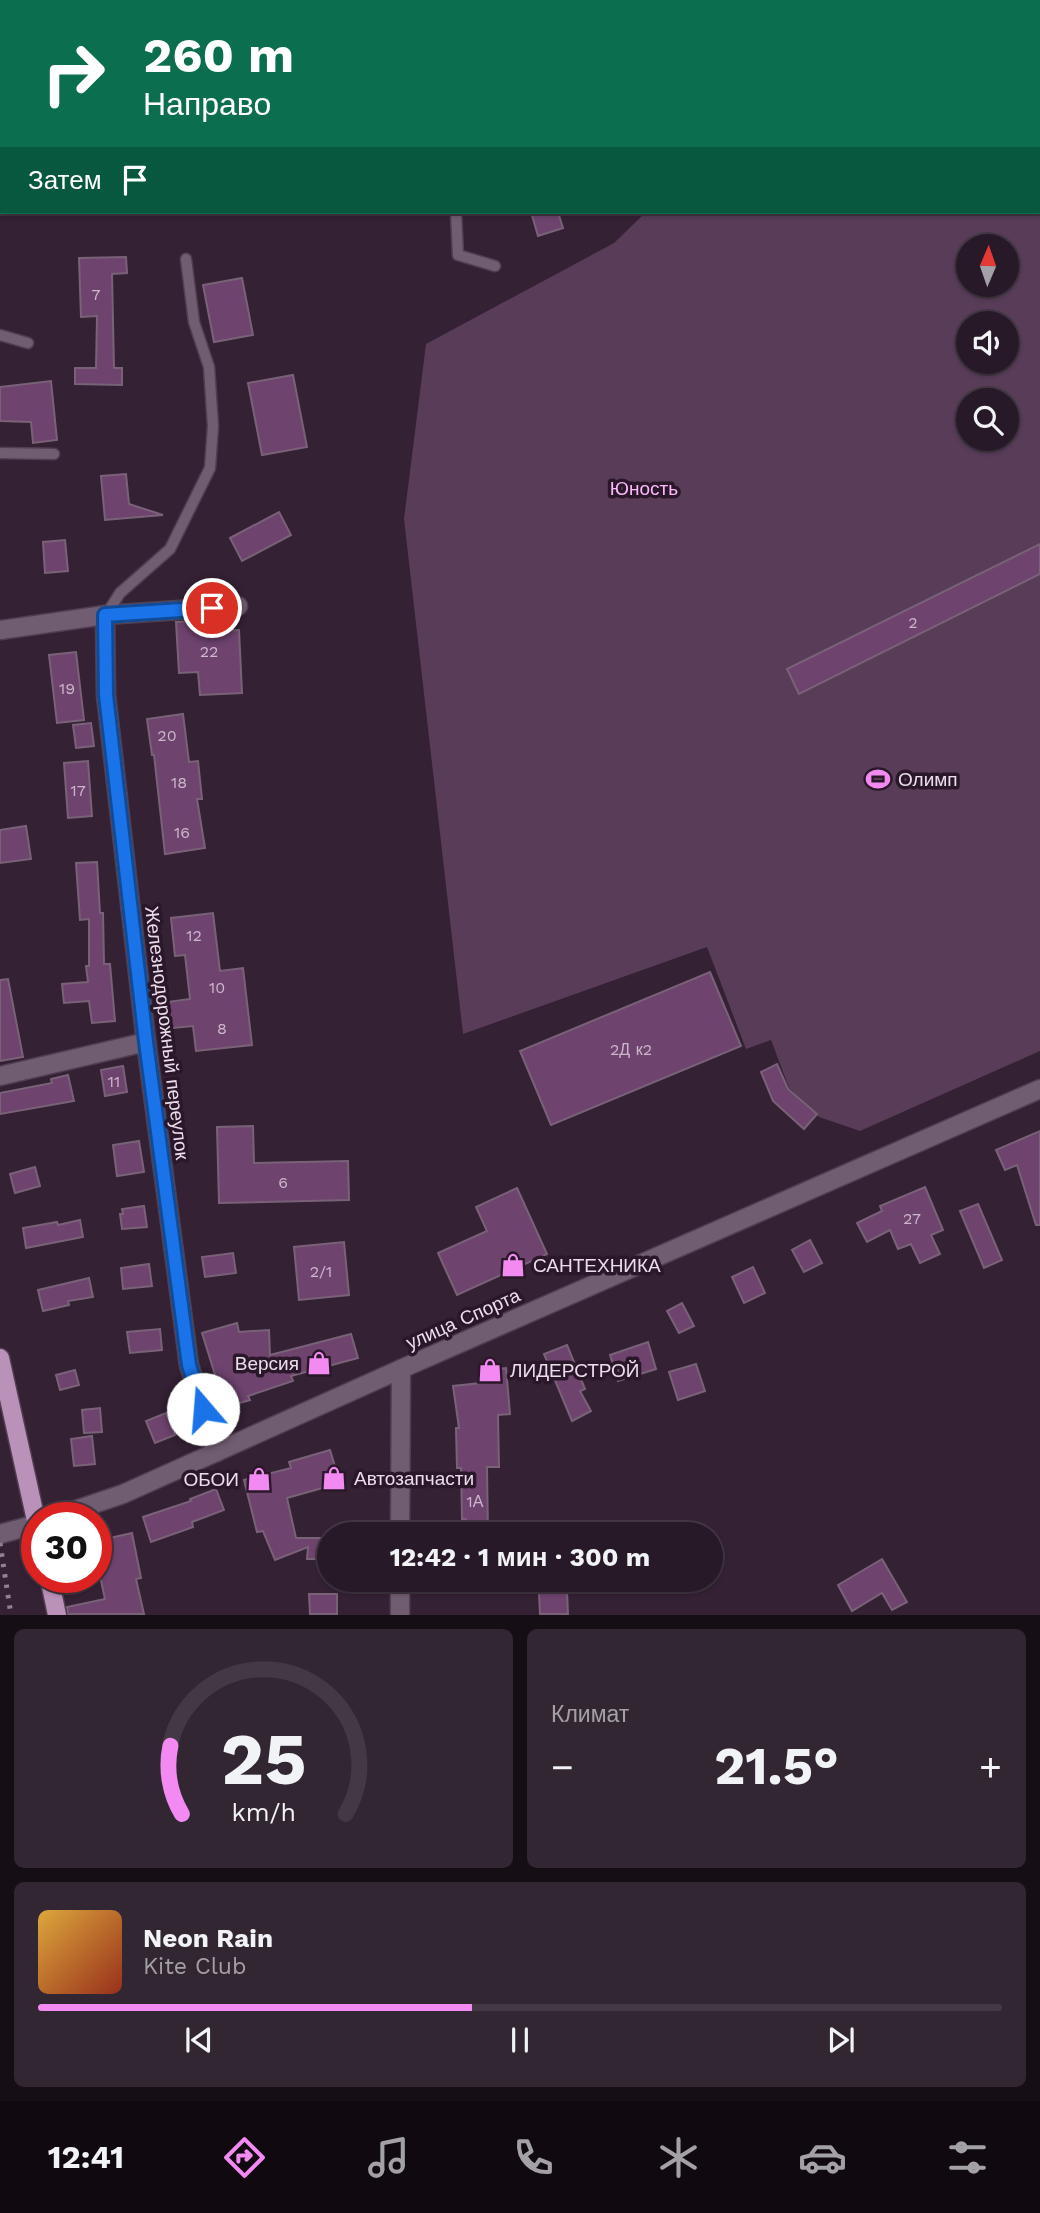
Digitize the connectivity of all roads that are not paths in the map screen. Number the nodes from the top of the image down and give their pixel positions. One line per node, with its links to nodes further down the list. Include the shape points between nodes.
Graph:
1 (456, 214): 3 (lane, via 458,255)
2 (186, 259): 9 (lane, via 194,323 209,367 214,426 210,468 170,549 120,593)
3 (495, 266)
4 (0, 335): 5 (lane)
5 (28, 343)
6 (0, 453): 7 (lane)
7 (54, 454)
8 (238, 606): 9 (street)
9 (105, 615): 10 (street); 11 (street, Железнодорожный переулок, via 106,695)
10 (0, 630)
11 (146, 1042): 12 (street); 16 (street, Железнодорожный переулок, via 189,1365)
12 (0, 1076)
13 (1040, 1089): 15 (street, улица Спорта)
14 (0, 1358): 17 (main road)
15 (401, 1368): 16 (street, улица Спорта); 19 (street)
16 (217, 1452): 18 (street, улица Спорта)
17 (32, 1502)
18 (99, 1502)
19 (400, 1522)
20 (21, 1528): 21 (street)
21 (0, 1534)
22 (400, 1592): 25 (street)
23 (52, 1593): 24 (main road)
24 (57, 1615)
25 (400, 1615)

